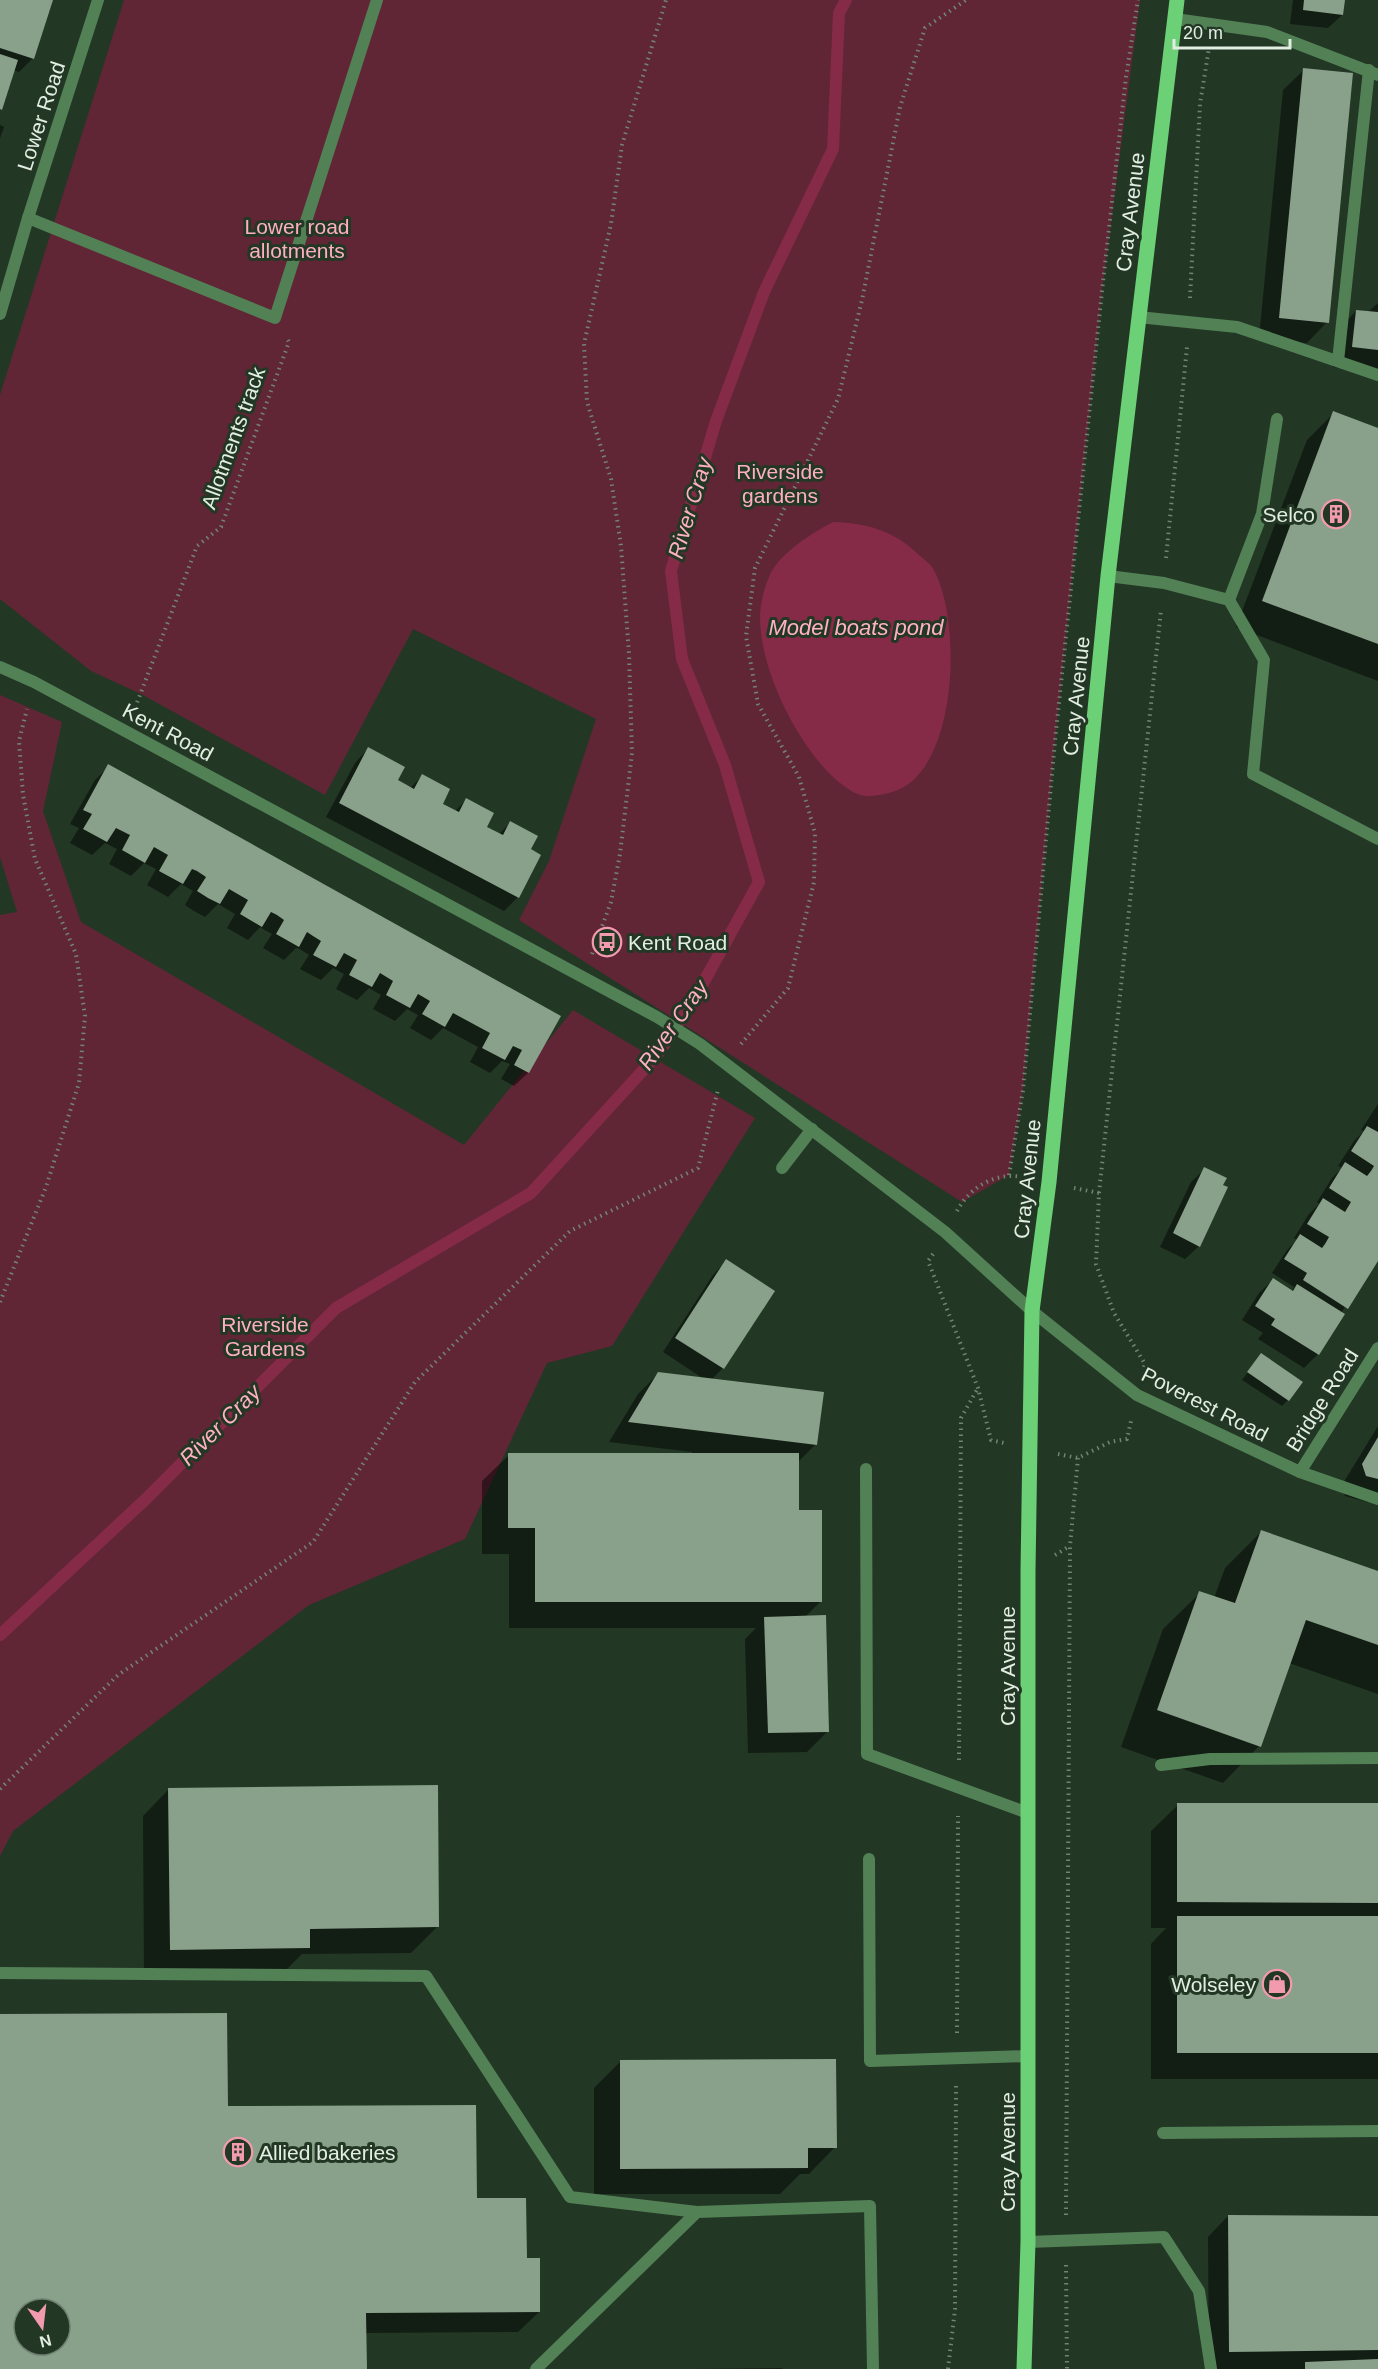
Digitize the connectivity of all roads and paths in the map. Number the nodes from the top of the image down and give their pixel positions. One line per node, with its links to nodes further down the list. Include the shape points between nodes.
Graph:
1 (98, 0): 8 (street, Lower Road)
2 (377, 0): 11 (street)
3 (666, 0): 21 (path, via 622,145 611,224 584,344 587,402 611,479 621,546 632,753 611,902)
4 (1138, 0): 25 (path, via 1101,291 1023,1089 1009,1175 971,1190)
5 (1177, 0): 6 (main road, Cray Avenue)
6 (1175, 19): 7 (street, via 1267,32); 10 (main road, Cray Avenue)
7 (1373, 73): 12 (street)
8 (28, 218): 9 (street, Lower Road); 11 (street)
9 (0, 314)
10 (1138, 317): 12 (street, via 1237,327); 15 (main road, Cray Avenue)
11 (275, 318): 19 (path, Allotments track, via 289,342 221,527 197,546)
12 (1338, 362): 13 (street)
13 (1378, 375)
14 (1276, 419): 16 (street, via 1262,514)
15 (1108, 576): 16 (street, via 1164,583); 28 (main road, Cray Avenue, via 1049,1182)
16 (1229, 600): 20 (street, via 1264,660 1253,774)
17 (0, 667): 18 (street, Kent Road)
18 (34, 682): 19 (street, Kent Road); 27 (path, via 19,741 23,795 34,859 76,954 85,1016 80,1083 46,1187)
19 (126, 731): 21 (street, Kent Road)
20 (1378, 839)
21 (584, 977): 22 (street, Kent Road, via 700,1044)
22 (812, 1129): 23 (street); 28 (street, Kent Road, via 945,1232)
23 (782, 1168)
24 (1099, 1193): 30 (path, via 1096,1264 1114,1313)
25 (962, 1202)
26 (928, 1262): 31 (path)
27 (0, 1302)
28 (1032, 1311): 35 (street, Poverest Road, via 1137,1395); 40 (main road, Cray Avenue)
29 (1378, 1348): 35 (street, Bridge Road)
30 (1145, 1364)
31 (978, 1388): 33 (path); 39 (path, via 961,1418)
32 (1126, 1439): 48 (path, via 1110,1442 1078,1458 1070,1546)
33 (991, 1440)
34 (866, 1469): 39 (street, via 867,1754)
35 (1300, 1472): 36 (street, Poverest Road)
36 (1378, 1499)
37 (1378, 1758): 38 (street, via 1210,1759)
38 (1161, 1765)
39 (958, 1787): 40 (street); 44 (path)
40 (1028, 1813): 43 (main road, Cray Avenue)
41 (869, 1859): 44 (street, via 870,2061)
42 (0, 1973): 47 (street, via 426,1976 570,2197)
43 (1028, 2056): 44 (street); 49 (main road, Cray Avenue)
44 (957, 2058): 52 (path, via 955,2308)
45 (1378, 2131): 46 (street)
46 (1163, 2133)
47 (698, 2212): 50 (street); 51 (street, via 870,2206)
48 (1066, 2241): 49 (street); 54 (path); 55 (street, via 1164,2237 1199,2290)
49 (1028, 2242): 53 (main road, Cray Avenue)
50 (536, 2369)
51 (873, 2369)
52 (948, 2369)
53 (1024, 2369)
54 (1067, 2369)
55 (1210, 2369)

